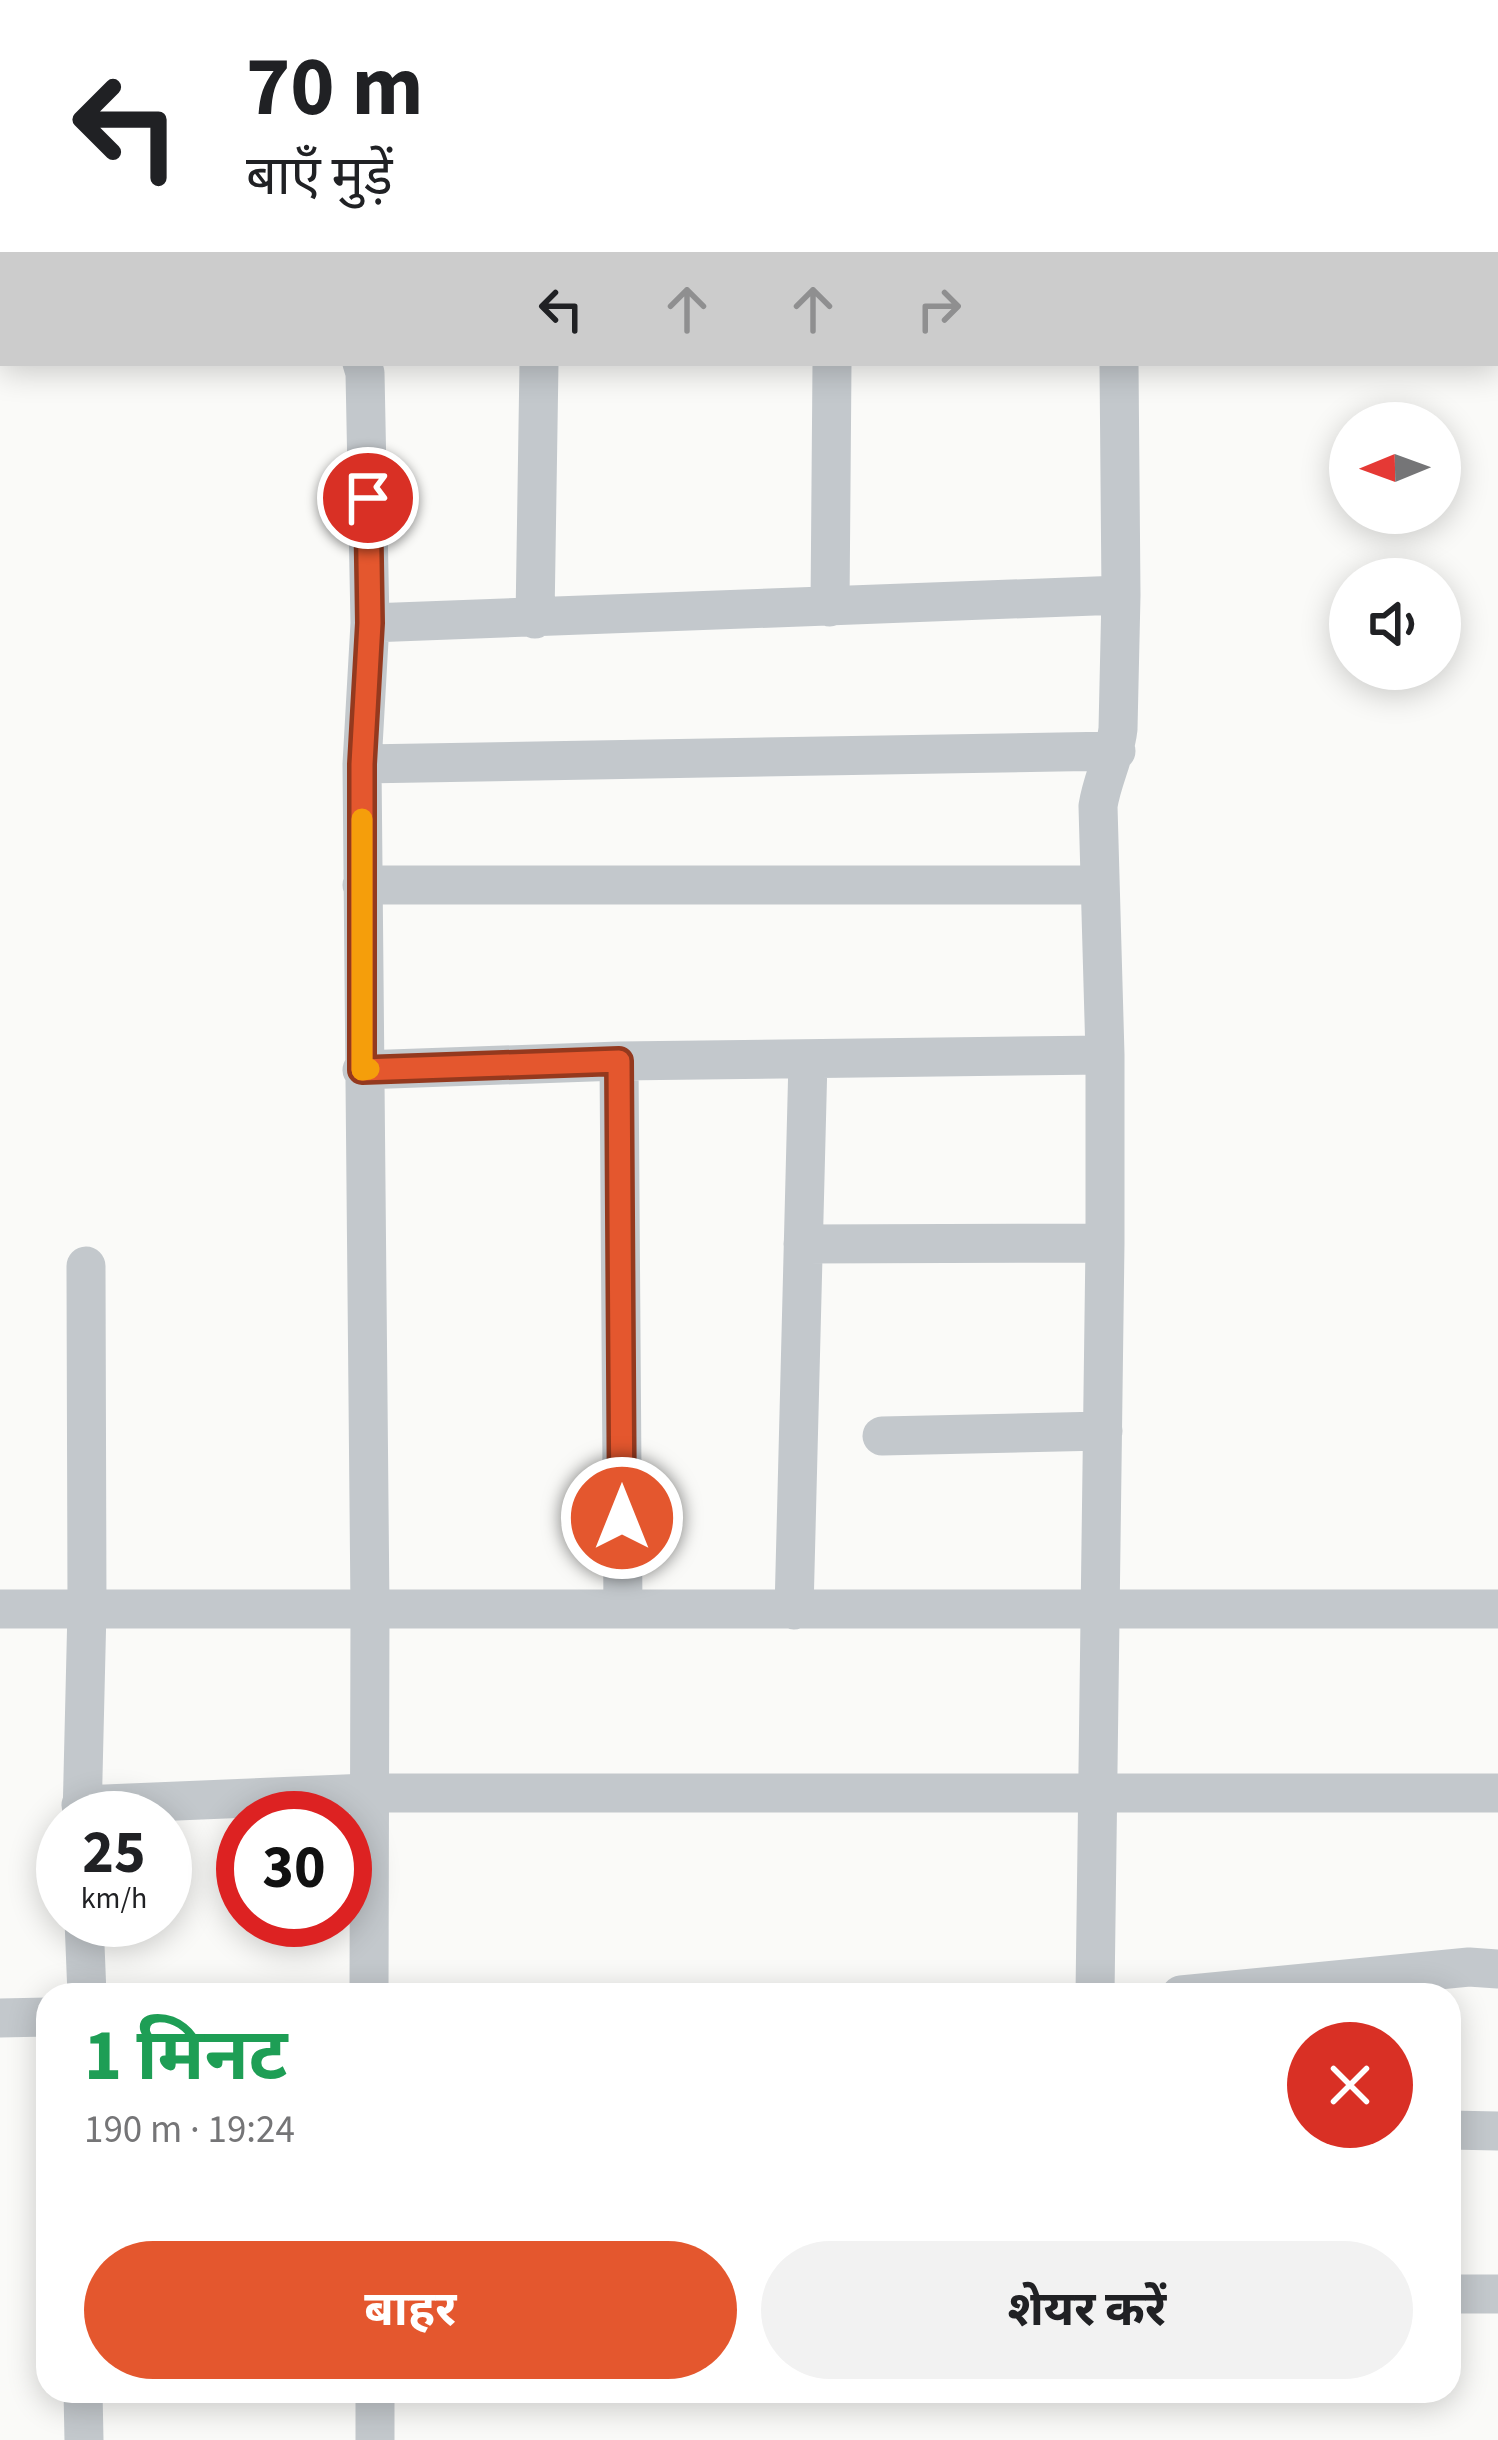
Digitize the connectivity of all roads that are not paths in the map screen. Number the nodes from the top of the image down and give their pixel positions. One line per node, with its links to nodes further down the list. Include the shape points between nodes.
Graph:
1 (363, 366): 8 (street)
2 (539, 366): 7 (street)
3 (832, 366): 6 (street)
4 (1119, 366): 5 (street)
5 (1121, 595): 6 (street); 9 (street)
6 (830, 607): 7 (street)
7 (535, 619): 8 (street)
8 (370, 623): 10 (street)
9 (1116, 751): 10 (street); 12 (street, via 1100,789)
10 (362, 764): 11 (street)
11 (362, 885): 12 (street); 16 (street)
12 (1099, 885): 13 (street)
13 (1105, 1055): 14 (street); 17 (street)
14 (808, 1060): 15 (street); 18 (street)
15 (619, 1061): 16 (street); 24 (street)
16 (362, 1070): 23 (street)
17 (1106, 1243): 18 (street); 20 (street)
18 (803, 1244): 27 (street)
19 (86, 1266): 26 (street)
20 (1102, 1430): 21 (street); 28 (street)
21 (883, 1436)
22 (0, 1609): 26 (street)
23 (370, 1609): 24 (street); 26 (street); 30 (street)
24 (623, 1609): 27 (street)
25 (1498, 1609): 28 (street)
26 (87, 1610): 29 (street)
27 (794, 1610): 28 (street)
28 (1098, 1610): 33 (street)
29 (82, 1791)
30 (368, 1791)
31 (372, 1793): 33 (street)
32 (1498, 1793): 33 (street)
33 (1098, 1795): 39 (street)
34 (85, 1947): 37 (street)
35 (369, 1947): 38 (street)
36 (1498, 1970): 40 (street)
37 (86, 1983)
38 (369, 1983)
39 (1095, 1983)
40 (1304, 1983)
41 (36, 2017): 42 (street)
42 (0, 2018)
43 (1461, 2130): 44 (street)
44 (1498, 2131)
45 (1461, 2294): 46 (street)
46 (1498, 2294)
47 (83, 2403): 49 (street)
48 (375, 2403): 50 (street)
49 (84, 2440)
50 (375, 2440)

